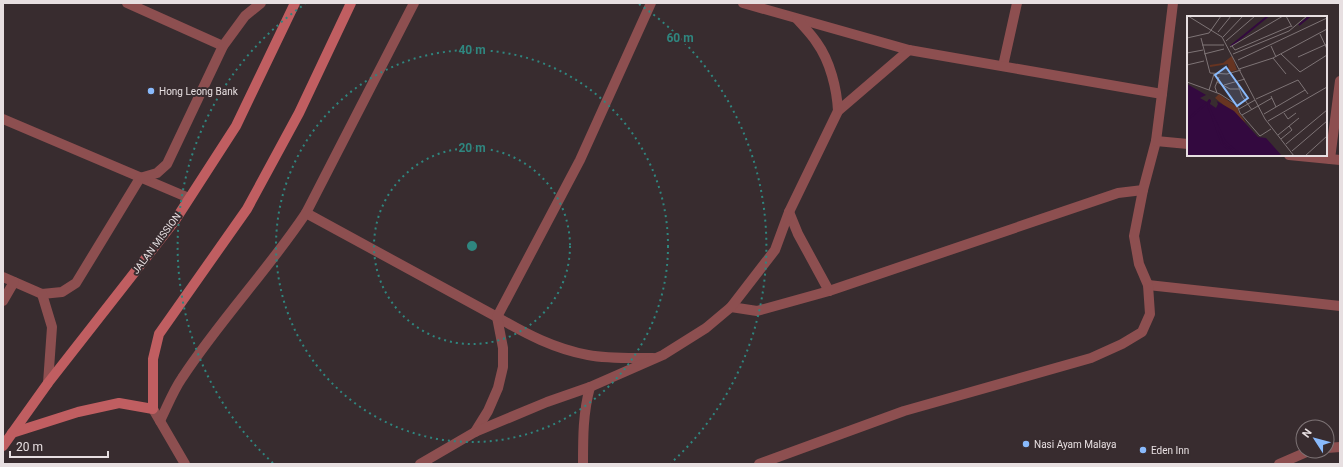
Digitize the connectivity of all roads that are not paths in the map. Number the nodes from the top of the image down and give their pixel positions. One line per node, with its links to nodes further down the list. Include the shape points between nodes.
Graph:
1 (127, 3): 11 (street)
2 (262, 3): 11 (street, via 245,16)
3 (295, 3): 24 (street, JALAN MISSION, via 236,126)
4 (350, 3): 39 (street, via 299,114 247,208 159,334 152,359)
5 (414, 3): 26 (street)
6 (650, 3): 35 (street, via 580,160)
7 (743, 3): 10 (street)
8 (1017, 3): 13 (street)
9 (1173, 3): 15 (street)
10 (798, 19): 12 (street); 16 (street, via 824,54 838,98)
11 (223, 46): 22 (street, via 167,164 157,173)
12 (909, 50): 13 (street); 16 (street)
13 (1003, 66): 15 (street)
14 (1340, 81): 21 (street)
15 (1162, 94): 18 (street)
16 (838, 111): 25 (street)
17 (3, 119): 22 (street)
18 (1156, 141): 19 (street); 23 (street)
19 (1187, 144)
20 (1298, 156): 21 (street)
21 (1335, 160)
22 (140, 178): 24 (street); 31 (street, via 76,283 62,292)
23 (1143, 190): 29 (street, via 1134,236 1139,264); 30 (street, via 1118,193)
24 (188, 198): 37 (street, JALAN MISSION, via 174,222)
25 (789, 212): 30 (street); 34 (street, via 775,250)
26 (306, 213): 35 (street); 40 (street, via 181,379)
27 (3, 277): 28 (street)
28 (14, 282): 31 (street); 32 (street)
29 (1148, 285): 33 (street); 48 (street, via 1150,314 1142,332 1122,344 1091,358 904,411)
30 (829, 292): 34 (street, via 757,311)
31 (42, 294): 37 (street, via 52,327)
32 (3, 301)
33 (1340, 306)
34 (732, 307): 36 (street, via 706,328)
35 (497, 318): 36 (street, via 557,347 588,355 606,358); 41 (street, via 503,348 503,367 498,388)
36 (657, 358): 38 (street)
37 (48, 383): 42 (street, JALAN MISSION)
38 (590, 387): 41 (street); 47 (street, via 582,436)
39 (153, 409): 40 (street); 42 (street, via 119,402 78,412)
40 (160, 421): 45 (street)
41 (475, 432): 46 (street)
42 (12, 434): 43 (street, JALAN MISSION)
43 (3, 446)
44 (1295, 457): 49 (street)
45 (185, 464)
46 (420, 464)
47 (583, 464)
48 (759, 464)
49 (1279, 464)

